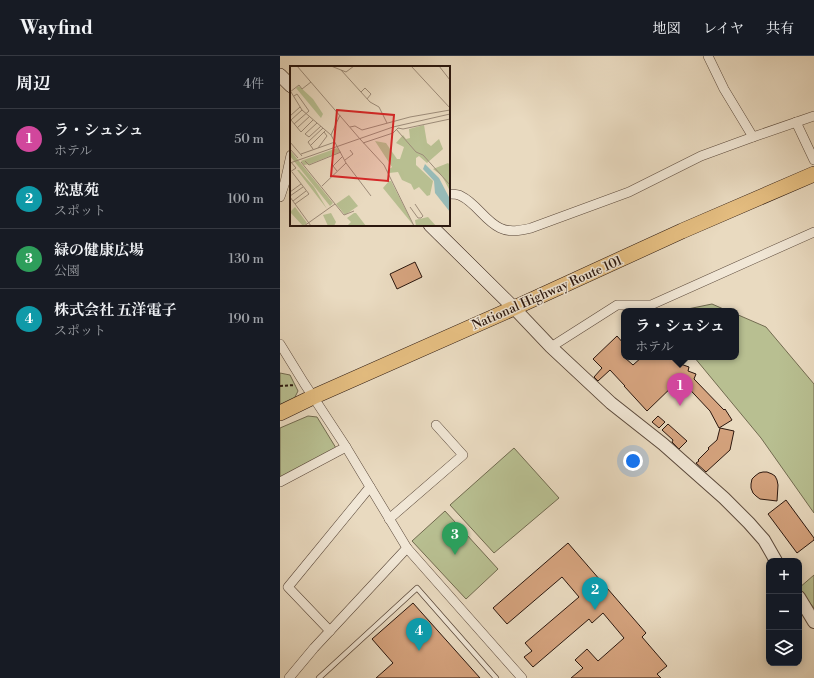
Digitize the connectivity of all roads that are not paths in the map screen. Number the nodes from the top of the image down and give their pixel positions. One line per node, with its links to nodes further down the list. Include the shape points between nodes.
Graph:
1 (708, 56): 6 (street, via 724,89)
2 (280, 75): 3 (main road)
3 (290, 85)
4 (814, 116): 5 (street)
5 (796, 122): 6 (street); 8 (street)
6 (753, 136): 10 (street, via 701,156 629,192 532,228 516,231 501,229 472,203 460,195)
7 (290, 160): 11 (street)
8 (814, 160)
9 (814, 174): 14 (highway, National Highway Route 101)
10 (450, 194)
11 (280, 197)
12 (431, 226): 14 (main road)
13 (814, 232): 16 (street, via 651,305 617,305)
14 (514, 308): 16 (street); 18 (highway, National Highway Route 101)
15 (280, 344): 17 (street)
16 (551, 347): 26 (street, via 611,403 663,444 724,498 764,540)
17 (284, 359): 18 (street)
18 (313, 397): 19 (highway, National Highway Route 101); 21 (street)
19 (280, 413)
20 (436, 425): 24 (street, via 463,455)
21 (346, 447): 22 (street); 23 (street)
22 (280, 482)
23 (370, 487): 24 (street); 29 (street, via 288,587)
24 (389, 519): 25 (street)
25 (407, 548): 29 (street); 33 (street)
26 (774, 558)
27 (802, 603): 28 (street)
28 (814, 622)
29 (330, 631): 30 (street)
30 (289, 678)
31 (319, 678): 32 (lane, via 417,588)
32 (496, 678)
33 (522, 678)

